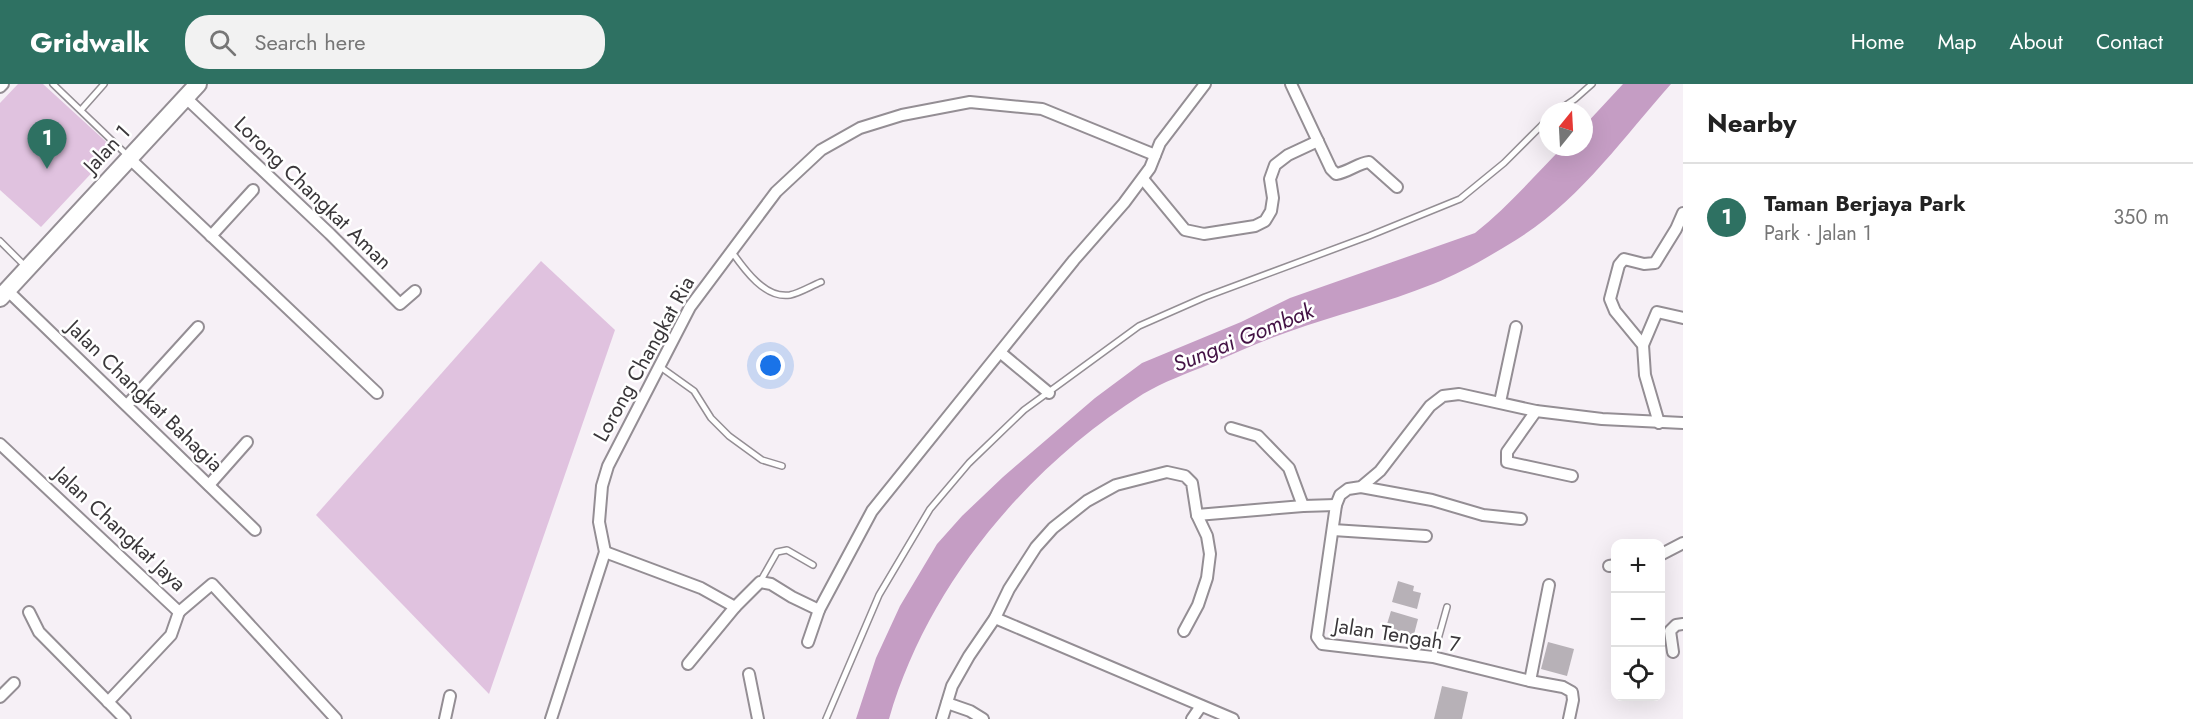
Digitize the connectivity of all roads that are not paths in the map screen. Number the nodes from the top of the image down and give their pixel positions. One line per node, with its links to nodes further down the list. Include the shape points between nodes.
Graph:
1 (3, 84): 8 (street)
2 (53, 84): 11 (lane)
3 (104, 84): 11 (lane)
4 (198, 84): 9 (street, Jalan 1)
5 (1205, 84): 14 (street)
6 (1291, 84): 13 (street)
7 (1592, 84): 10 (lane)
8 (0, 87)
9 (185, 97): 15 (street, Jalan 1); 25 (street, Lorong Changkat Aman, via 400,304)
10 (1570, 102)
11 (81, 111): 15 (lane)
12 (1539, 128): 34 (lane, via 1460,199 1139,326)
13 (1318, 141): 16 (street, via 1275,165 1270,179 1271,211 1255,226 1204,234 1185,230); 17 (street, via 1336,174 1370,162)
14 (1155, 155): 16 (street); 22 (street, Lorong Changkat Ria, via 1042,109 970,102 940,106 860,128 821,150 776,192)
15 (129, 158): 20 (street); 23 (street, Jalan 1)
16 (1143, 178): 31 (street)
17 (1397, 186)
18 (253, 190): 20 (street)
19 (1683, 213): 30 (street, via 1655,262 1644,264 1624,259 1612,287 1610,299 1616,311)
20 (211, 236): 33 (street)
21 (0, 242): 23 (lane)
22 (731, 250): 24 (lane, via 747,274 780,295 791,295); 32 (street, Lorong Changkat Ria, via 690,307)
23 (27, 268): 26 (street, Jalan 1)
24 (820, 282)
25 (415, 291)
26 (4, 294): 36 (street, Jalan Changkat Bahagia)
27 (1683, 318): 30 (street, via 1657,312)
28 (198, 327): 36 (street)
29 (1516, 327): 35 (street)
30 (1644, 345): 38 (street, via 1646,375)
31 (1001, 353): 34 (street); 62 (street, via 872,511)
32 (659, 366): 43 (lane, via 694,391 711,418 729,436 762,460); 55 (street, Lorong Changkat Ria, via 619,442 602,486 599,522)
33 (377, 393)
34 (1049, 393): 85 (lane, via 1024,410 969,463 930,509 879,595)
35 (1500, 402): 37 (street); 46 (street, via 1459,393 1443,396 1430,406 1380,471)
36 (127, 405): 45 (street, Jalan Changkat Bahagia)
37 (1536, 411): 38 (street); 44 (street, via 1507,452 1508,462)
38 (1659, 423): 39 (street)
39 (1683, 423)
40 (1231, 428): 48 (street, via 1258,435 1289,468)
41 (247, 442): 45 (street)
42 (0, 444): 64 (street, Jalan Changkat Jaya)
43 (782, 466)
44 (1572, 476)
45 (209, 485): 51 (street, Jalan Changkat Bahagia)
46 (1361, 487): 47 (street, via 1348,489); 50 (street, via 1483,515)
47 (1336, 505): 48 (street); 52 (street, Jalan Tengah 7)
48 (1303, 506): 49 (street)
49 (1197, 514): 65 (street, via 1192,483 1185,476 1167,472 1116,485 1087,501 1053,528 1036,547); 67 (street, via 1210,554 1198,605)
50 (1521, 519)
51 (255, 530)
52 (1333, 530): 53 (street); 70 (street, Jalan Tengah 7, via 1317,637 1322,644)
53 (1426, 536)
54 (1683, 543): 56 (street)
55 (605, 552): 60 (street, via 701,588); 83 (street, Lorong Changkat Ria)
56 (1665, 552)
57 (813, 565): 58 (lane, via 787,549 777,552)
58 (760, 582): 60 (street); 62 (street)
59 (1549, 585): 73 (street)
60 (735, 607): 71 (street)
61 (1447, 607): 70 (lane)
62 (819, 610): 68 (street)
63 (29, 612): 77 (street, via 39,632)
64 (179, 612): 77 (street, via 171,635); 81 (street, Jalan Changkat Jaya, via 212,584)
65 (995, 618): 78 (street, via 952,686); 79 (street)
66 (1683, 624): 69 (street, via 1670,631)
67 (1184, 631)
68 (808, 642)
69 (1673, 652)
70 (1433, 657): 73 (street, Jalan Tengah 7)
71 (687, 664)
72 (748, 674): 84 (street)
73 (1530, 681): 90 (street, Jalan Tengah 7, via 1572,692)
74 (14, 683): 76 (street)
75 (450, 696): 82 (street)
76 (0, 697)
77 (108, 702): 80 (street)
78 (947, 704): 86 (street); 87 (street)
79 (1201, 706): 88 (street); 89 (street)
80 (125, 719)
81 (336, 719)
82 (445, 719)
83 (551, 719)
84 (758, 719)
85 (826, 719)
86 (942, 719)
87 (983, 719)
88 (1192, 719)
89 (1233, 719)
90 (1569, 719)

